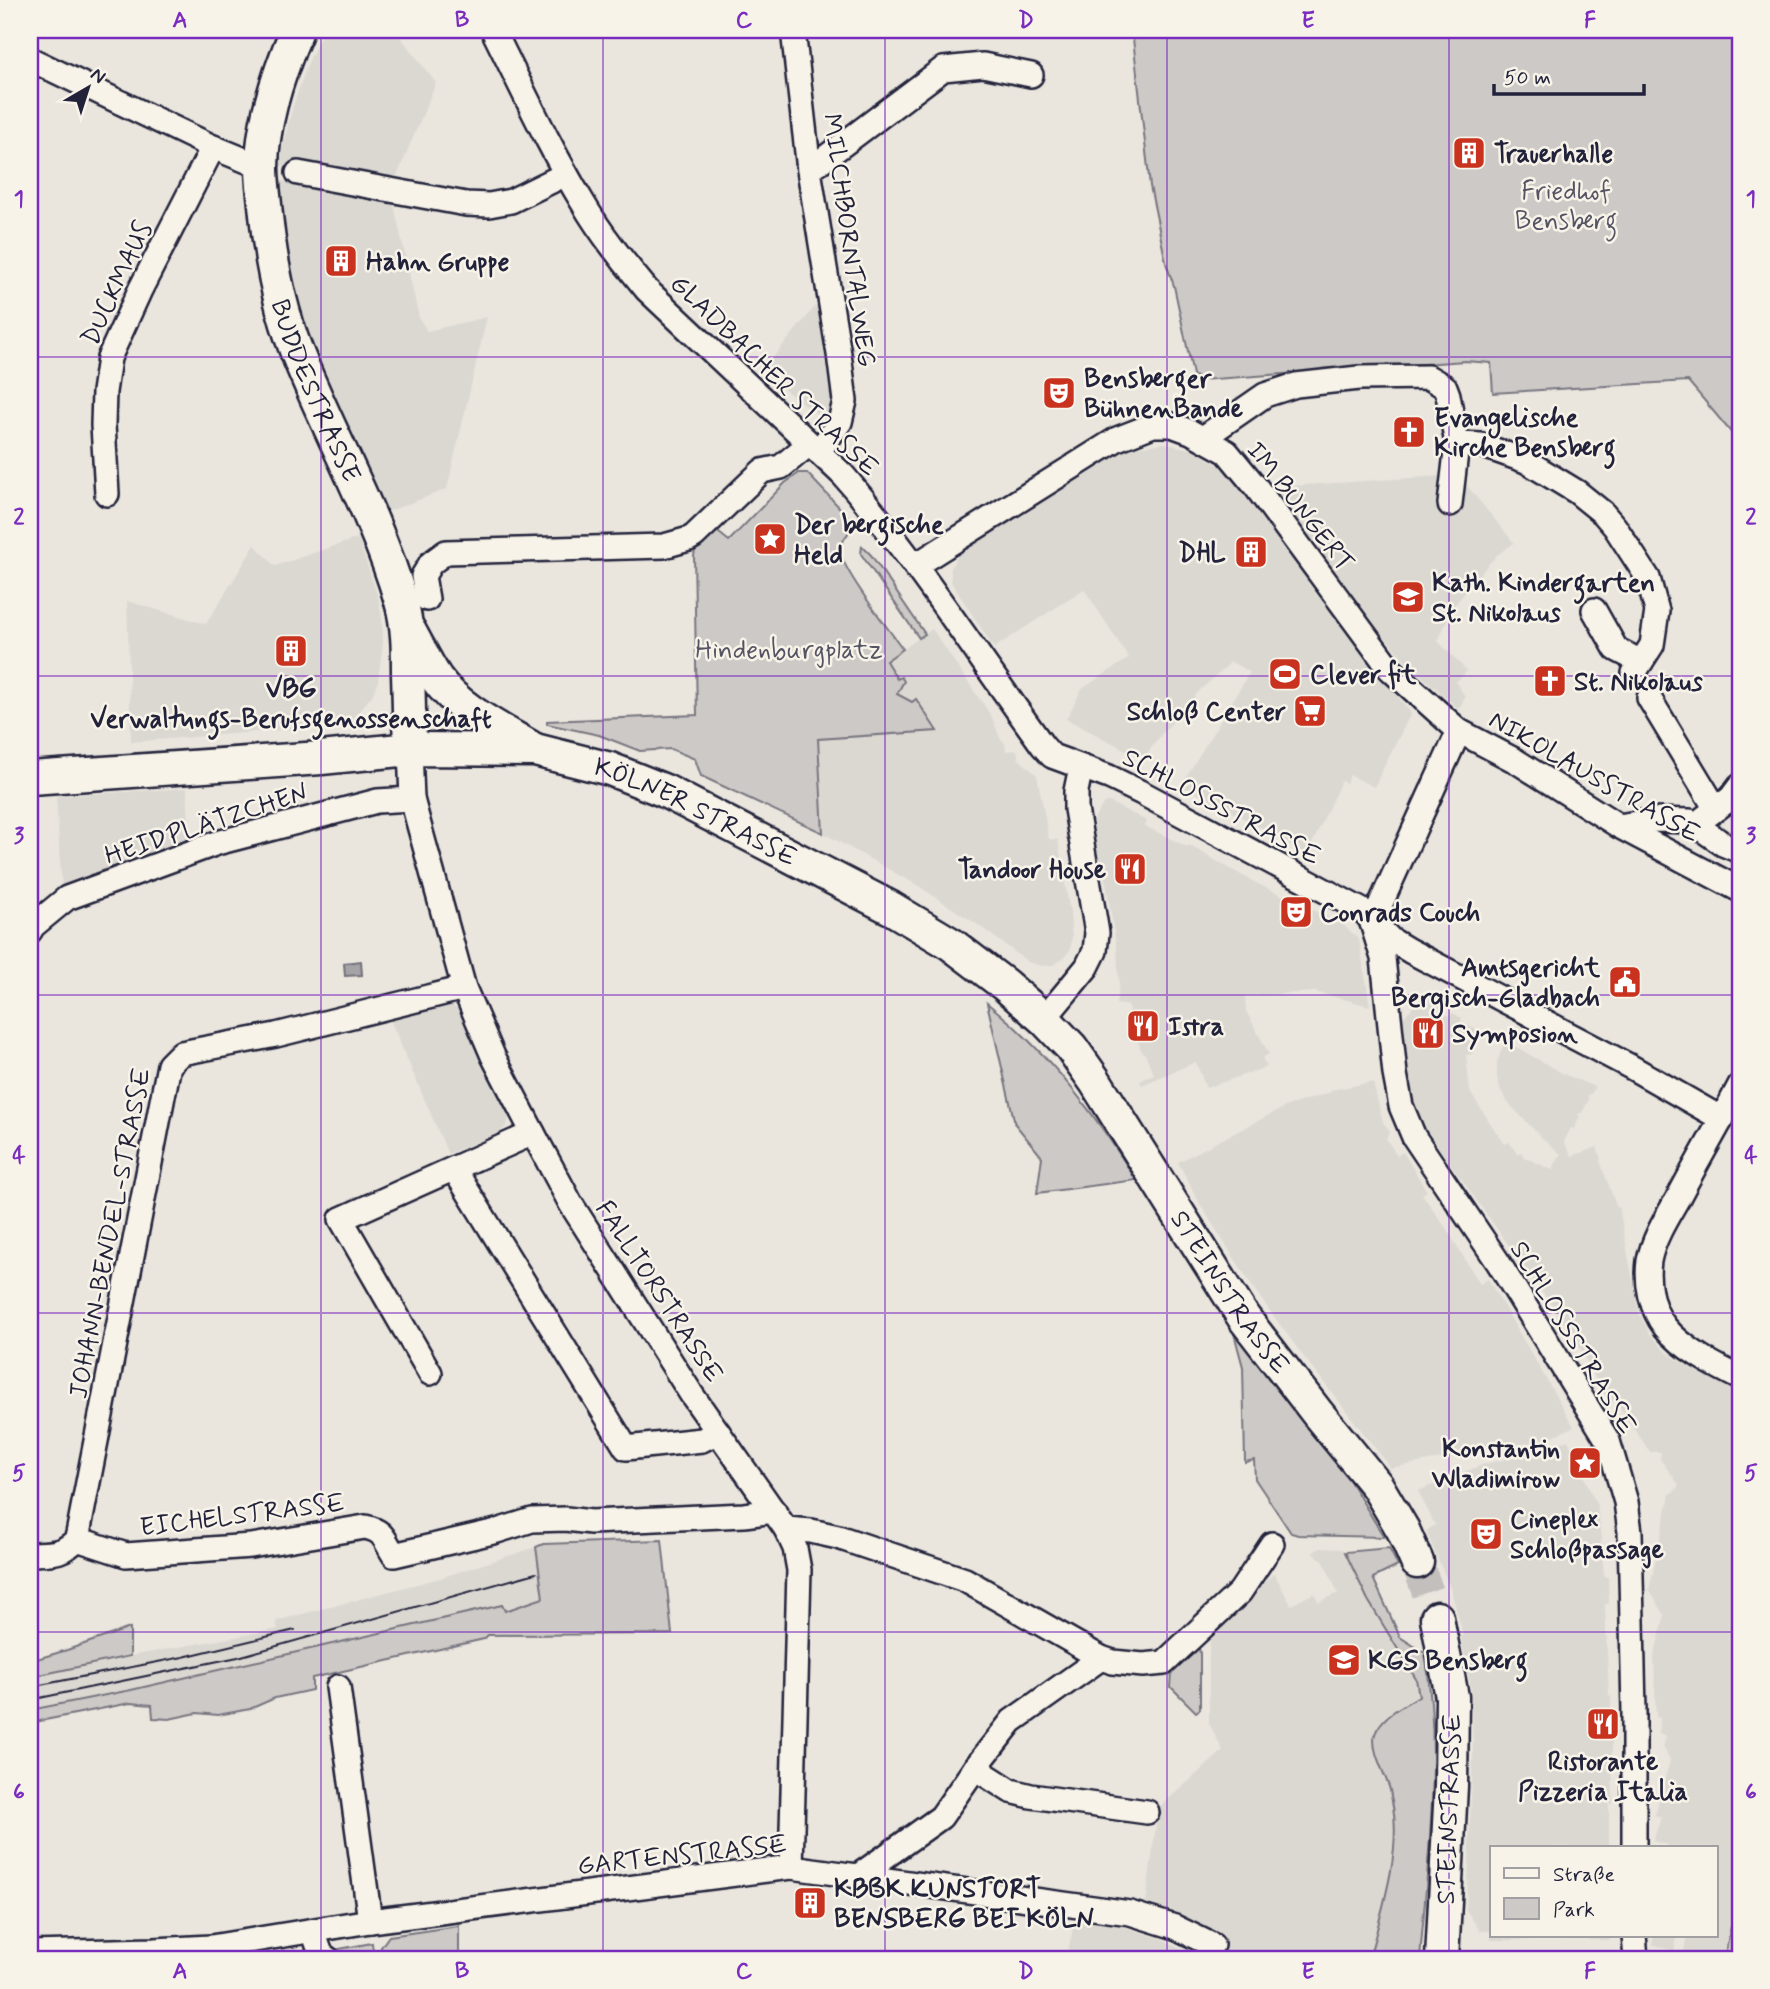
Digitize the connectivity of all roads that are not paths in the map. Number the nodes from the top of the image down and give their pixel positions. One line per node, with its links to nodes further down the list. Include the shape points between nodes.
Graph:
1 (297, 30): 7 (main road, BUDDESTRASSE, via 277,85)
2 (493, 30): 10 (street, GLADBACHER STRASSE)
3 (793, 30): 8 (street, MILCHBORNTALWEG)
4 (30, 58): 6 (street)
5 (1031, 75): 8 (street, via 983,65 943,69)
6 (214, 147): 7 (street); 14 (street, DUCKMAUS, via 109,358 103,425)
7 (262, 167): 19 (main road, BUDDESTRASSE, via 276,288 287,325 387,558)
8 (809, 170): 13 (street, MILCHBORNTALWEG, via 845,401 841,422)
9 (298, 173): 10 (street, via 489,205 512,201)
10 (566, 174): 13 (street, GLADBACHER STRASSE, via 603,234 647,290)
11 (1203, 438): 12 (street, via 1265,395 1296,385 1429,377 1445,387); 16 (street, IM BUNGERT, via 1172,425 1153,425 1117,439); 21 (street, IM BUNGERT, via 1227,452 1256,487 1390,669)
12 (1457, 444): 15 (street); 18 (street, via 1480,444 1526,461 1577,492 1615,527 1648,578 1657,611 1652,645 1637,668 1616,649)
13 (814, 448): 16 (street, GLADBACHER STRASSE, via 869,505); 17 (street, MILCHBORNTALWEG, via 781,467 762,471 689,540 664,546 446,552 431,562 423,576)
14 (107, 494)
15 (1450, 504)
16 (916, 565): 22 (street, GLADBACHER STRASSE)
17 (427, 599)
18 (1594, 610)
19 (407, 626): 23 (main road, BUDDESTRASSE); 24 (main road, via 437,679 451,694)
20 (1649, 698): 29 (street)
21 (1459, 731): 31 (street, NIKOLAUSSTRASSE); 34 (street, NIKOLAUSSTRASSE)
22 (1042, 746): 25 (street, SCHLOSSSTRASSE, via 1052,756)
23 (410, 749): 24 (main road, KÖLNER STRASSE); 26 (main road, KÖLNER STRASSE); 28 (street, FALLTORSTRASSE)
24 (535, 750): 37 (main road, KÖLNER STRASSE, via 610,769 665,791 891,908 951,944)
25 (1081, 767): 34 (street, SCHLOSSSTRASSE, via 1142,793 1363,911); 37 (street, via 1076,809 1097,933 1095,951)
26 (30, 778)
27 (1740, 786): 29 (street)
28 (412, 799): 35 (street, HEIDPLÄTZCHEN, via 377,801 217,843 68,898); 36 (street, FALLTORSTRASSE)
29 (1716, 809): 30 (street)
30 (1690, 821): 31 (street, via 1654,820); 32 (street)
31 (1619, 826): 33 (street, NIKOLAUSSTRASSE)
32 (1740, 851)
33 (1740, 890)
34 (1372, 923): 39 (street, SCHLOSSSTRASSE, via 1410,951); 55 (street, SCHLOSSSTRASSE, via 1383,958 1401,1106 1414,1137 1498,1262 1608,1441 1626,1502)
35 (30, 931)
36 (464, 988): 40 (street, FALLTORSTRASSE); 46 (street, JOHANN-BENDEL-STRASSE, via 275,1035 181,1052 169,1065)
37 (1044, 1019): 49 (main road, STEINSTRASSE, via 1095,1081 1244,1318 1377,1486)
38 (1740, 1084): 39 (street)
39 (1722, 1119): 43 (street, via 1653,1248 1650,1296 1675,1338)
40 (533, 1133): 41 (street); 44 (street, FALLTORSTRASSE, via 571,1204)
41 (454, 1169): 42 (street, via 341,1219); 44 (street, via 626,1448 702,1440)
42 (430, 1373)
43 (1740, 1378)
44 (718, 1432): 45 (street, FALLTORSTRASSE)
45 (780, 1520): 46 (street, EICHELSTRASSE, via 744,1515 532,1520 394,1555 384,1536 365,1527 251,1546 127,1555); 51 (street, EICHELSTRASSE, via 965,1580); 56 (street, FALLTORSTRASSE, via 795,1548 799,1570)
46 (77, 1539): 48 (street, via 61,1552)
47 (1272, 1544): 51 (street, EICHELSTRASSE, via 1240,1592 1164,1663 1143,1665)
48 (30, 1554)
49 (1417, 1562)
50 (1437, 1618): 64 (main road, STEINSTRASSE, via 1452,1697)
51 (1101, 1658): 53 (street, via 1012,1721)
52 (338, 1687): 58 (street)
53 (975, 1768): 54 (street, via 1011,1791); 57 (street, via 941,1816)
54 (1147, 1812)
55 (1634, 1846)
56 (791, 1867): 57 (street, GARTENSTRASSE); 58 (street, GARTENSTRASSE)
57 (858, 1876): 61 (street, GARTENSTRASSE, via 1129,1913)
58 (370, 1921): 59 (street, GARTENSTRASSE)
59 (313, 1931): 62 (street, GARTENSTRASSE, via 211,1947); 63 (street, via 321,1954)
60 (1634, 1937): 65 (street)
61 (1212, 1945)
62 (30, 1953)
63 (328, 1959)
64 (1442, 1959)
65 (1636, 1959)

